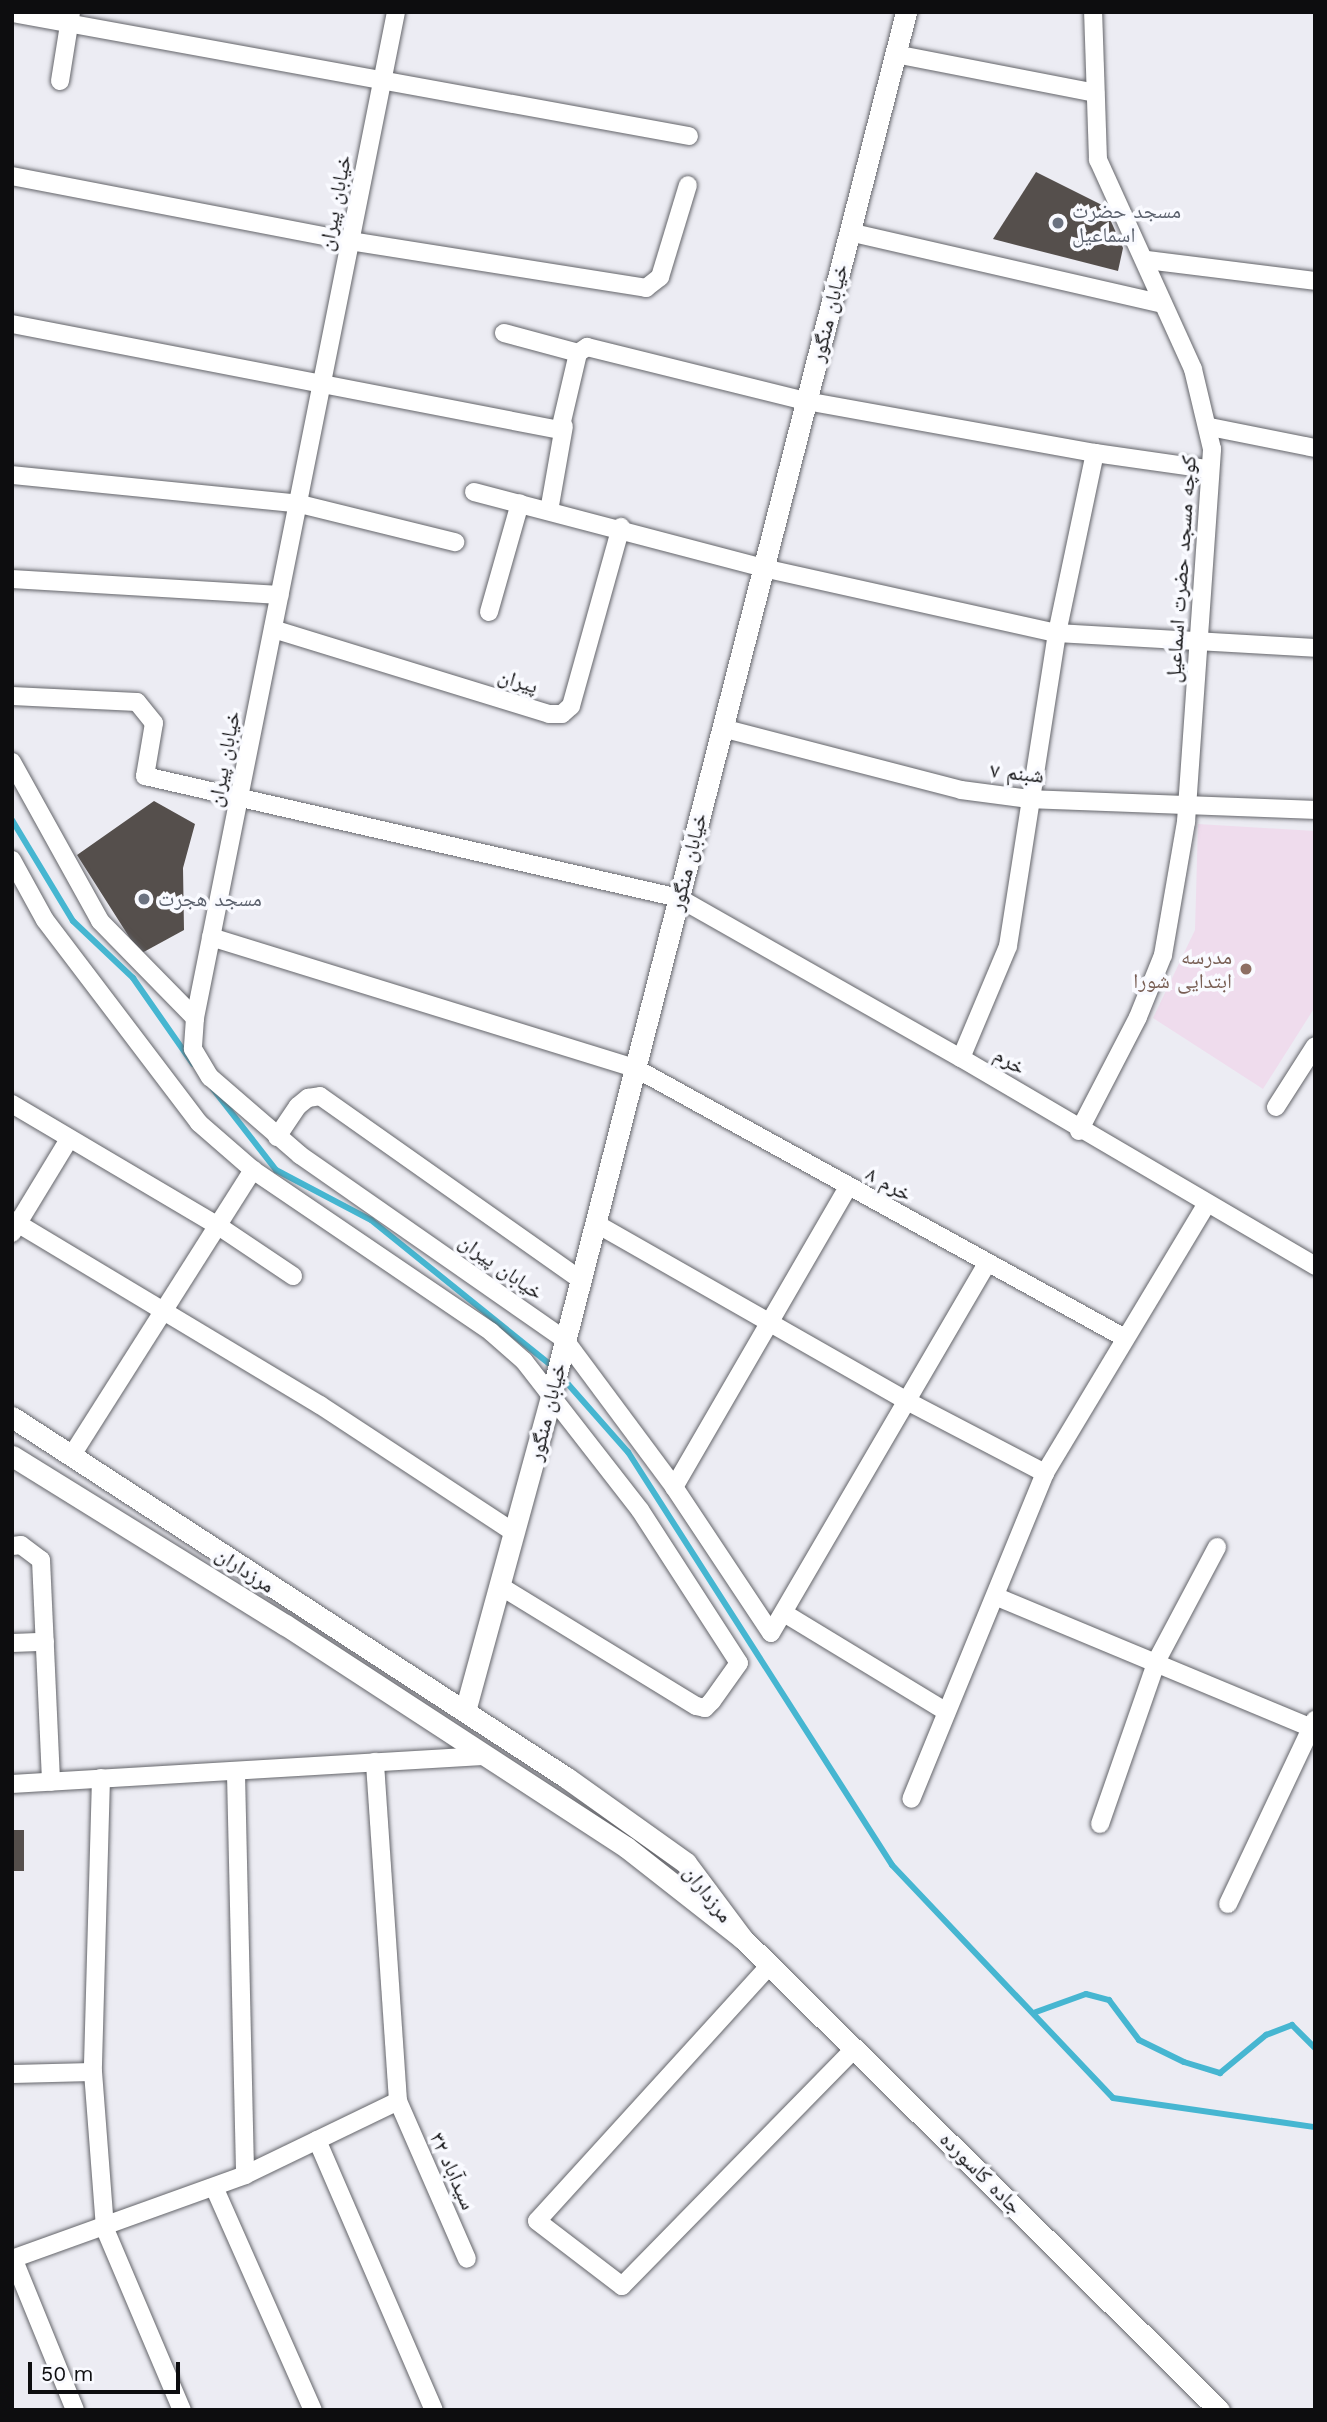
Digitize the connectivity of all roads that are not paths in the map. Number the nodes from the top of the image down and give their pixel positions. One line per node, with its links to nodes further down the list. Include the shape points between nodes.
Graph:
1 (396, 12): 7 (street, خیابان پیران)
2 (905, 12): 6 (street, خیابان منگور)
3 (1093, 12): 9 (street, کوچه مسجد حضرت اسماعیل)
4 (12, 13): 5 (street)
5 (70, 17): 7 (street); 8 (street)
6 (895, 54): 9 (street); 13 (street, خیابان منگور)
7 (383, 79): 10 (street); 14 (street, خیابان پیران)
8 (60, 81)
9 (1095, 93): 15 (street, کوچه مسجد حضرت اسماعیل, via 1098,160)
10 (689, 136)
11 (12, 176): 14 (street)
12 (688, 185): 14 (street, via 660,277 646,288)
13 (849, 232): 17 (street); 22 (street, خیابان منگور)
14 (351, 241): 21 (street, خیابان پیران)
15 (1147, 260): 16 (street); 17 (street, کوچه مسجد حضرت اسماعیل)
16 (1315, 281)
17 (1163, 304): 24 (street, کوچه مسجد حضرت اسماعیل, via 1193,369)
18 (12, 324): 21 (street)
19 (504, 333): 20 (street)
20 (578, 353): 22 (street, via 587,347); 23 (street)
21 (321, 386): 23 (street, via 560,430); 31 (street, خیابان پیران)
22 (806, 401): 26 (street); 35 (street, خیابان منگور)
23 (564, 426): 32 (street)
24 (1210, 427): 25 (street); 27 (street, کوچه مسجد حضرت اسماعیل)
25 (1315, 448)
26 (1095, 453): 27 (street); 40 (street)
27 (1208, 469): 41 (street, کوچه مسجد حضرت اسماعیل)
28 (12, 475): 31 (street)
29 (474, 492): 30 (street)
30 (520, 503): 32 (street); 38 (street)
31 (300, 504): 34 (street); 37 (street, خیابان پیران)
32 (549, 511): 33 (street)
33 (621, 527): 35 (street); 39 (street, پیران, via 572,706 562,714 548,714)
34 (455, 542)
35 (763, 568): 40 (street); 44 (street, خیابان منگور)
36 (12, 579): 37 (street)
37 (279, 595): 39 (street, خیابان پیران)
38 (489, 612)
39 (273, 629): 46 (street, خیابان پیران)
40 (1057, 633): 41 (street); 47 (street)
41 (1200, 643): 42 (street); 48 (street, کوچه مسجد حضرت اسماعیل)
42 (1315, 648)
43 (12, 696): 46 (street, خرم, via 137,702 154,723 145,776)
44 (722, 728): 47 (street, شبنم ۷, via 961,790); 51 (street, خیابان منگور)
45 (12, 762): 53 (street, via 100,921)
46 (240, 798): 51 (street, خرم); 52 (street, خیابان پیران)
47 (1028, 799): 48 (street, شبنم ۷); 55 (street, via 1008,946)
48 (1186, 804): 49 (street, شبنم ۷); 59 (street, کوچه مسجد حضرت اسماعیل, via 1163,955 1138,1017)
49 (1315, 810)
50 (12, 860): 62 (street, via 45,920 181,1103)
51 (679, 898): 55 (street, خرم); 56 (street, خیابان منگور)
52 (211, 937): 53 (street, خیابان پیران); 56 (street, خرم ۸)
53 (195, 1018): 60 (street, خیابان پیران, via 193,1049 199,1062)
54 (1315, 1046): 58 (street)
55 (961, 1058): 59 (street, خرم)
56 (635, 1068): 63 (street, خرم ۸); 65 (street, خیابان منگور)
57 (12, 1104): 61 (street)
58 (1276, 1107)
59 (1079, 1130): 64 (street, خرم)
60 (276, 1137): 71 (street, via 298,1106 308,1098 320,1097); 75 (street, خیابان پیران)
61 (68, 1141): 66 (street); 67 (street)
62 (253, 1170): 67 (street); 76 (street, via 491,1332 524,1361)
63 (848, 1187): 68 (street, خرم ۸); 73 (street)
64 (1206, 1205): 69 (street, خرم); 74 (street)
65 (595, 1223): 71 (street, خیابان منگور); 73 (street)
66 (14, 1225): 72 (street)
67 (220, 1227): 70 (street); 72 (street)
68 (987, 1264): 74 (street, خرم ۸); 77 (street)
69 (1315, 1266)
70 (293, 1276)
71 (581, 1280): 75 (street, خیابان منگور)
72 (167, 1310): 79 (street); 83 (street)
73 (769, 1323): 77 (street); 82 (street)
74 (1123, 1337): 81 (street)
75 (565, 1340): 76 (street, خیابان منگور); 82 (street, خیابان پیران)
76 (551, 1396): 83 (street, خیابان منگور); 86 (street, via 640,1510 739,1663 705,1708 696,1706)
77 (907, 1401): 81 (street); 88 (street)
78 (12, 1417): 79 (street, مرزداران)
79 (72, 1455): 92 (street, مرزداران)
80 (12, 1457): 95 (street, مرزداران)
81 (1045, 1473): 87 (street)
82 (674, 1487): 88 (street, خیابان پیران, via 771,1633)
83 (515, 1533): 86 (street, خیابان منگور)
84 (12, 1545): 89 (street, via 21,1545 41,1560)
85 (1217, 1547): 91 (street)
86 (500, 1586): 92 (street, خیابان منگور)
87 (997, 1597): 91 (street); 93 (street)
88 (784, 1613): 93 (street)
89 (45, 1642): 90 (street); 99 (street)
90 (12, 1643)
91 (1157, 1660): 94 (street); 102 (street)
92 (465, 1711): 104 (street, مرزداران, via 686,1863)
93 (945, 1711): 101 (street)
94 (1313, 1724): 103 (street)
95 (486, 1756): 96 (street); 104 (street, مرزداران, via 626,1847)
96 (375, 1762): 97 (street); 109 (street, سیدآباد ۳۲)
97 (236, 1773): 98 (street); 111 (street)
98 (101, 1778): 99 (street); 107 (street)
99 (51, 1782): 100 (street)
100 (12, 1784)
101 (911, 1799)
102 (1100, 1824)
103 (1228, 1904)
104 (742, 1938): 105 (street, جاده کاسورده)
105 (770, 1965): 106 (street, جاده کاسورده); 106 (street, via 537,2221 622,2286)
106 (855, 2048): 120 (street, جاده کاسورده)
107 (93, 2072): 108 (street); 113 (street)
108 (12, 2074)
109 (398, 2101): 110 (street); 115 (street, سیدآباد ۳۲)
110 (317, 2140): 111 (street); 119 (street)
111 (245, 2175): 112 (street)
112 (215, 2187): 113 (street); 118 (street)
113 (106, 2229): 114 (street); 117 (street)
114 (13, 2259): 116 (street)
115 (467, 2259)
116 (75, 2410)
117 (182, 2410)
118 (313, 2410)
119 (433, 2410)
120 (1219, 2410)

